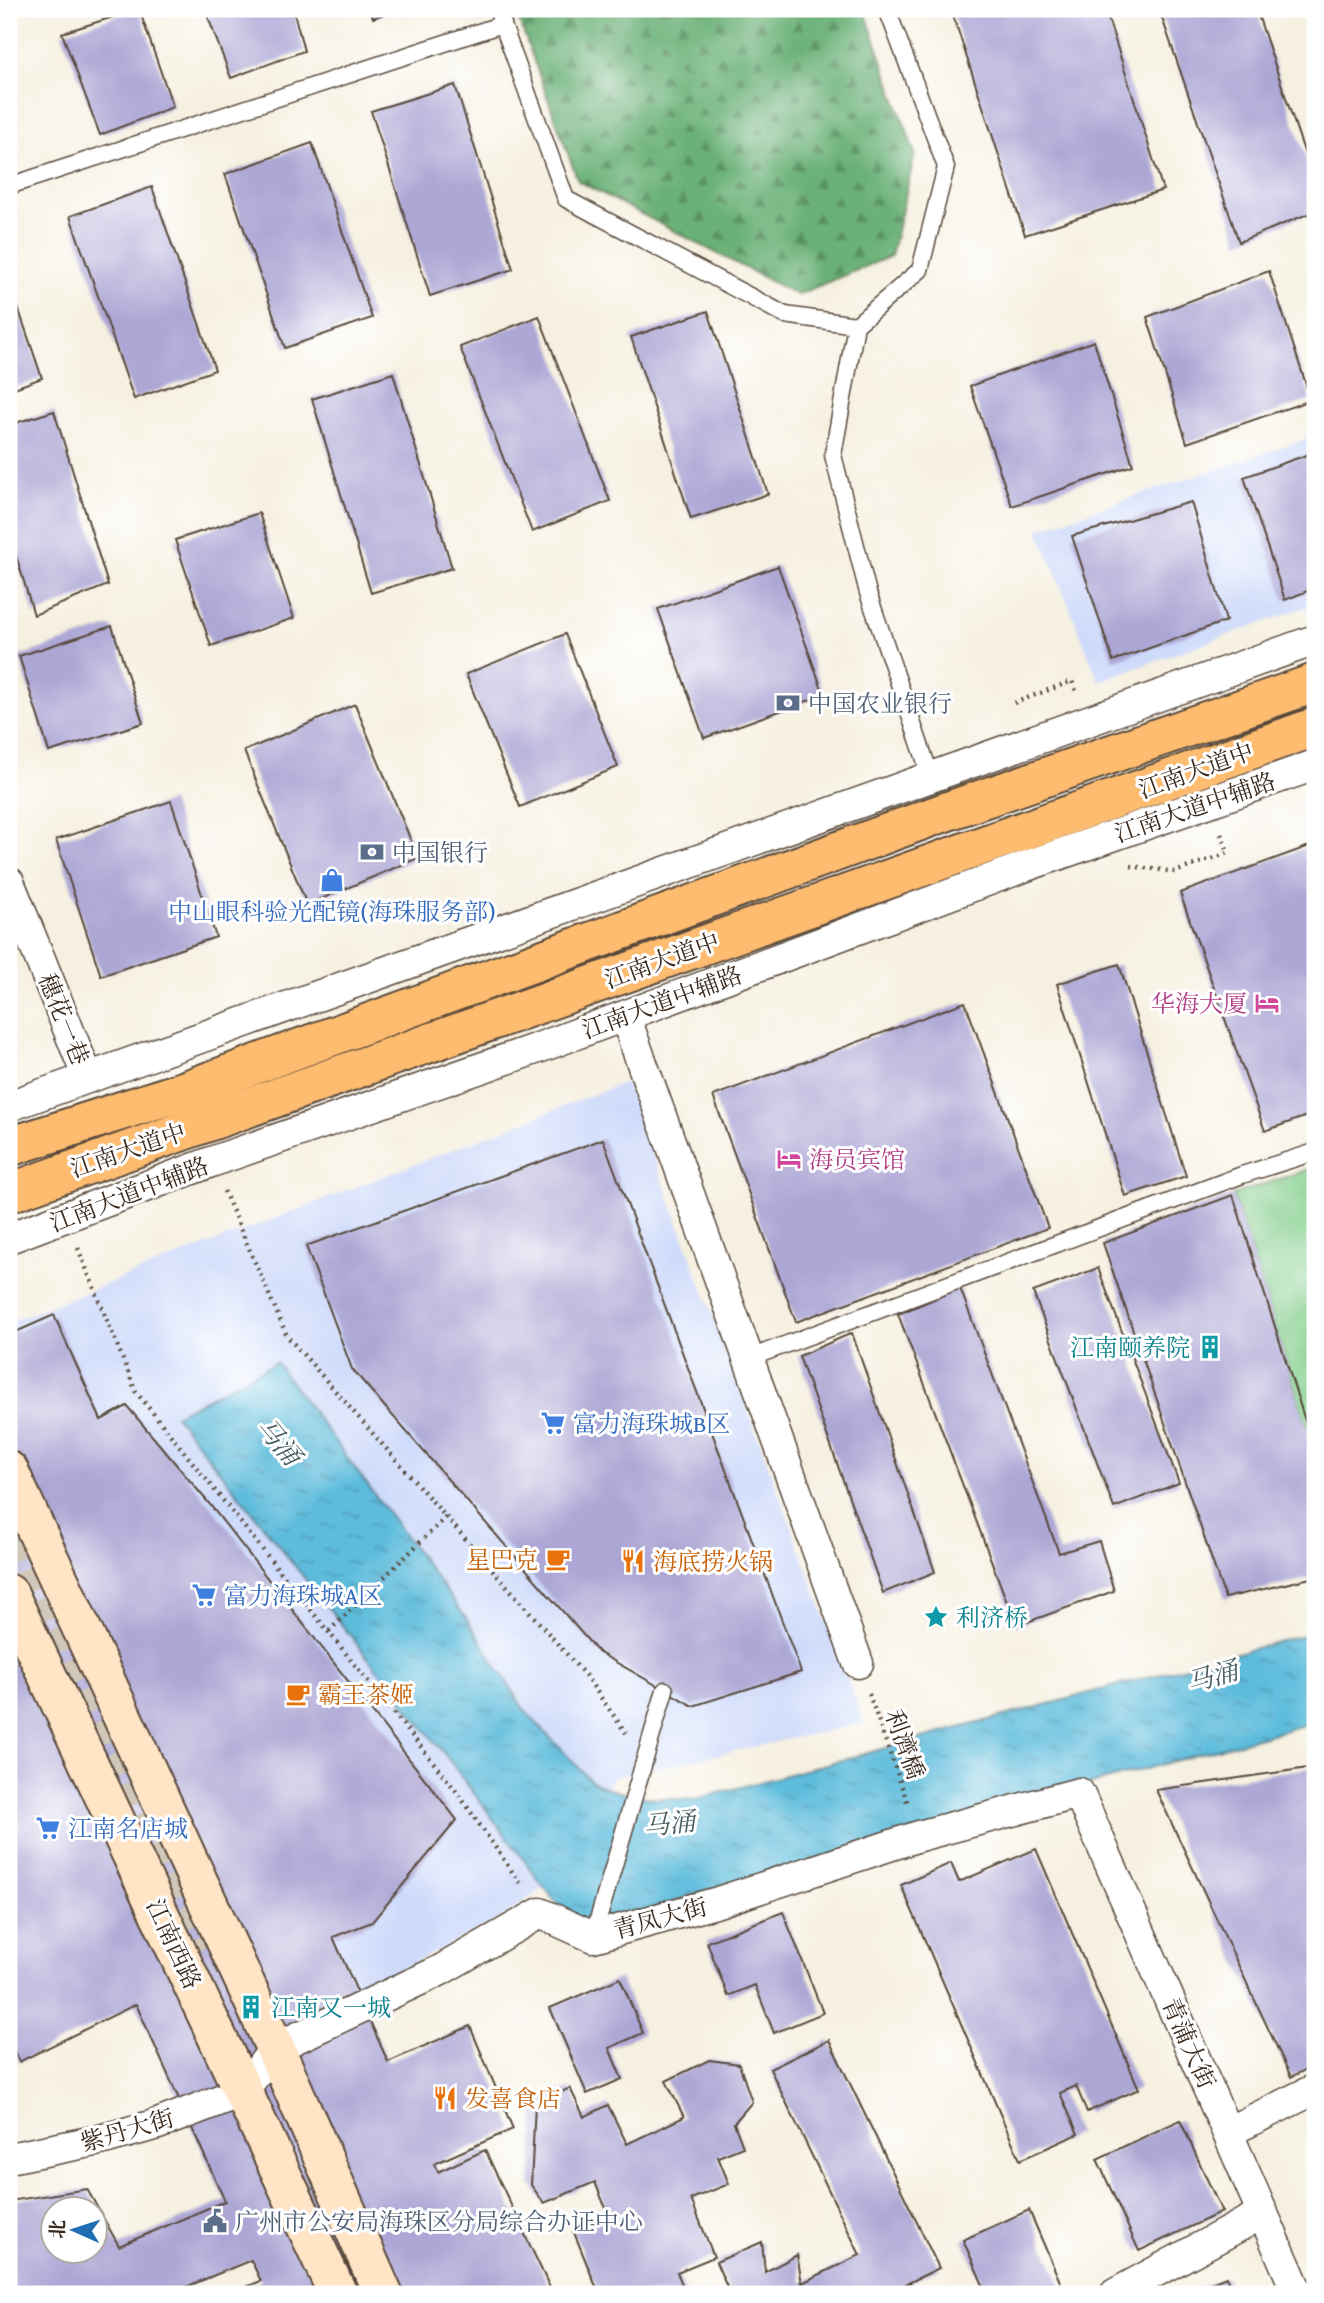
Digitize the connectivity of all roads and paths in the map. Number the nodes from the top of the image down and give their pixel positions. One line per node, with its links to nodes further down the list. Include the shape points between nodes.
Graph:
1 (887, 9): 4 (lane, via 946,167 920,270)
2 (500, 16): 3 (lane); 4 (lane, via 566,199 785,315)
3 (9, 186)
4 (856, 325): 9 (lane, via 833,455 868,593)
5 (1315, 640): 9 (street)
6 (1315, 683): 9 (main road, 江南大道中)
7 (1315, 727): 12 (main road, 江南大道中)
8 (1315, 765): 14 (street, 江南大道中辅路)
9 (938, 794): 16 (street); 19 (main road, 江南大道中)
10 (1228, 853): 11 (path, via 1175,872)
11 (1127, 866)
12 (883, 880): 14 (street); 19 (main road, 江南大道中)
13 (9, 882): 17 (street, 穗花一巷)
14 (894, 916): 15 (street, 江南大道中辅路)
15 (625, 1016): 22 (street, 江南大道中辅路); 26 (street)
16 (165, 1050): 17 (street); 19 (street)
17 (88, 1077): 18 (street)
18 (9, 1107)
19 (188, 1109): 20 (main road, 江南大道中); 22 (street); 23 (main road, 江南大道中)
20 (9, 1147)
21 (1315, 1152): 26 (lane, via 1232,1178)
22 (211, 1162): 25 (street, 江南大道中辅路); 28 (path, via 287,1336)
23 (9, 1193)
24 (73, 1237): 30 (path, via 136,1392)
25 (9, 1238)
26 (747, 1359): 31 (street)
27 (9, 1471): 38 (main road)
28 (446, 1517): 30 (path); 33 (path, via 585,1675)
29 (9, 1594): 40 (main road, 江南西路)
30 (328, 1631): 36 (path, via 457,1791)
31 (858, 1664): 35 (path, 利濟橋)
32 (664, 1689): 33 (lane)
33 (643, 1756): 37 (lane)
34 (1079, 1793): 35 (street, 青凤大街); 41 (street, 青蒲大街)
35 (919, 1836): 37 (street, 青凤大街, via 715,1903)
36 (540, 1913): 37 (street, 青凤大街); 38 (street, via 439,1971)
37 (594, 1931)
38 (275, 2048): 40 (street); 45 (main road)
39 (1315, 2090): 41 (street)
40 (243, 2091): 42 (street, 紫丹大街, via 158,2124); 44 (main road, 江南西路)
41 (1227, 2132): 43 (street, 青蒲大街)
42 (9, 2158)
43 (1263, 2213): 46 (street); 47 (street, 青蒲大街)
44 (338, 2294)
45 (383, 2294)
46 (1115, 2294)
47 (1298, 2294)

